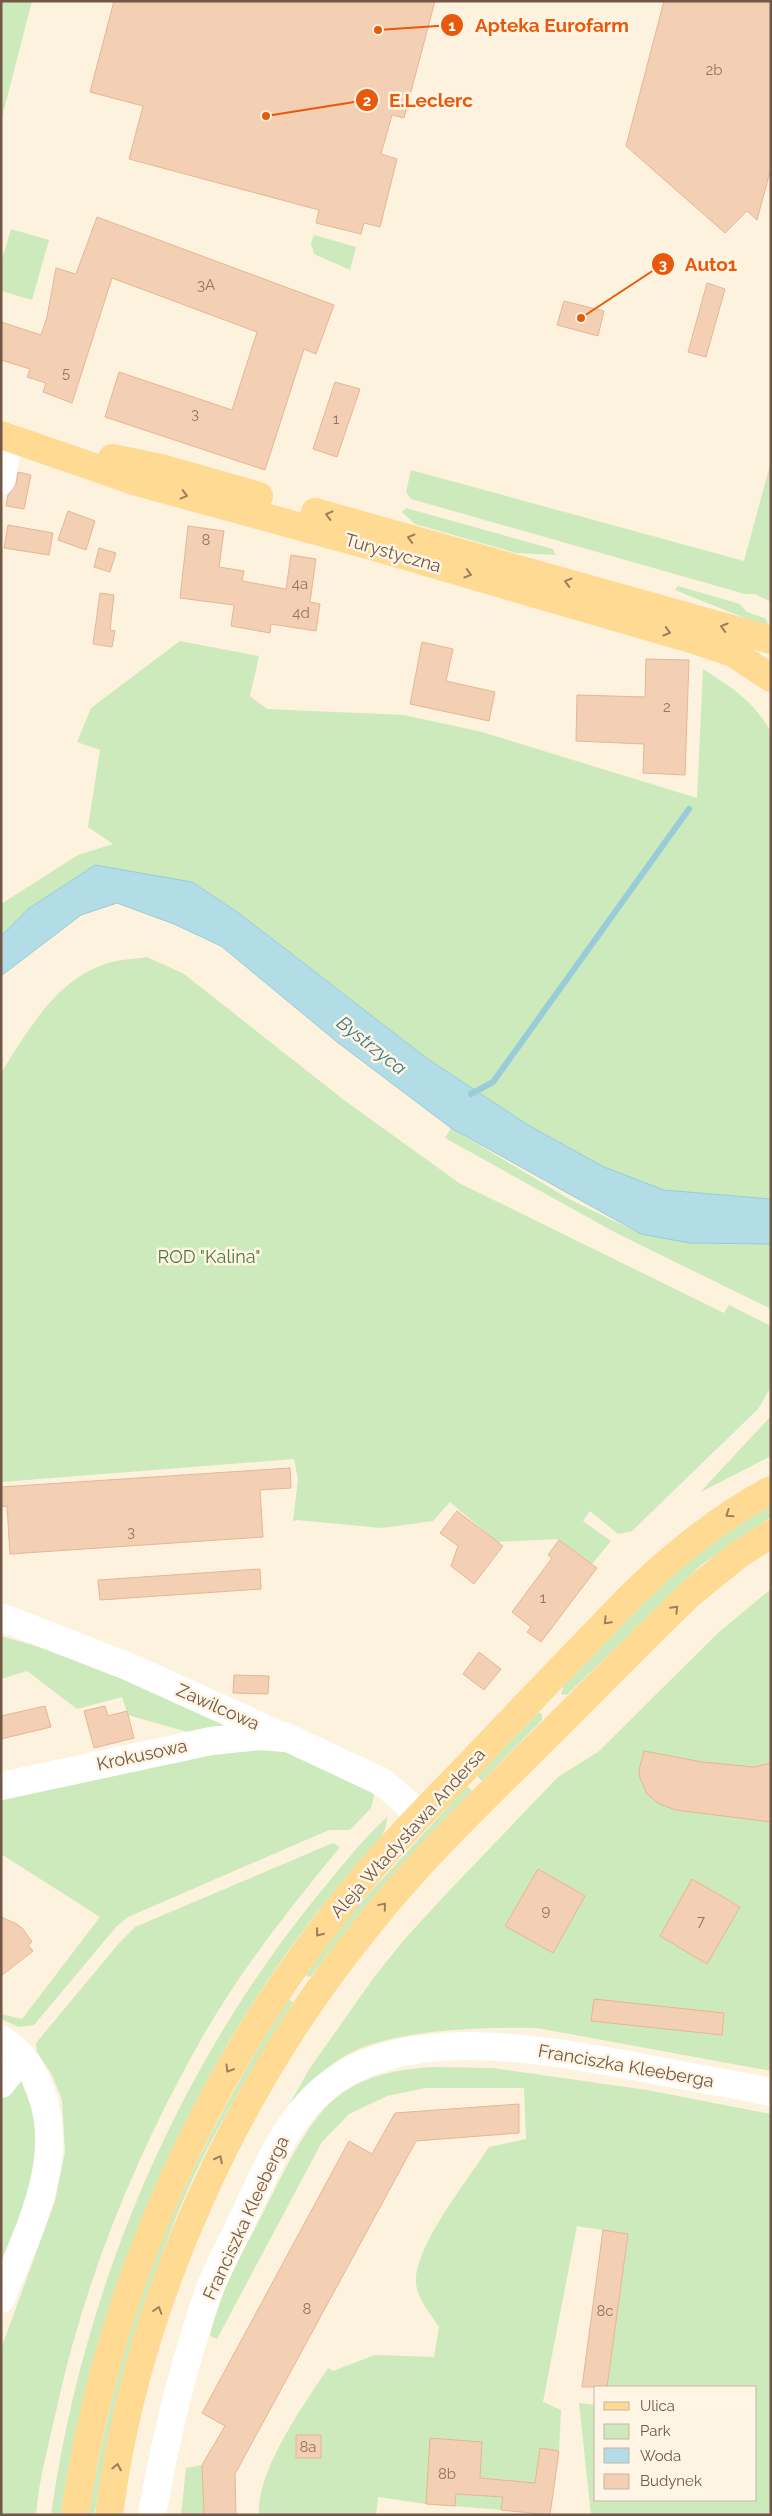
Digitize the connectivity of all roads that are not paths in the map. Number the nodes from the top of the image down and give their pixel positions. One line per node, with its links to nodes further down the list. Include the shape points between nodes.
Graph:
1 (5, 436): 2 (street); 3 (main road, Turystyczna, one-way to 1, via 161,468); 4 (main road, Turystyczna, one-way to 4, via 137,482 691,639 733,653)
2 (1, 481)
3 (771, 640)
4 (771, 678)
5 (771, 1490): 8 (main road, Aleja Władysława Andersa, one-way to 8, via 712,1525 667,1562)
6 (771, 1534): 9 (main road, Aleja Władysława Andersa, one-way to 6, via 702,1583)
7 (1, 1617): 10 (street, Zawilcowa, via 127,1666)
8 (538, 1692): 9 (main road); 12 (main road, Aleja Władysława Andersa)
9 (565, 1718): 14 (main road, Aleja Władysława Andersa, one-way to 9, via 409,1876)
10 (285, 1738): 11 (street, Krokusowa, via 259,1736 211,1741); 12 (street, Zawilcowa, via 384,1783)
11 (1, 1786)
12 (420, 1815): 13 (main road, Aleja Władysława Andersa, one-way to 13, via 346,1899)
13 (286, 1979): 14 (main road); 19 (main road, Aleja Władysława Andersa, one-way to 19, via 214,2096 173,2178 146,2245 98,2393)
14 (313, 1999): 20 (main road, Aleja Władysława Andersa, one-way to 14, via 138,2376 181,2246 215,2167 249,2103)
15 (1, 2039): 16 (street)
16 (12, 2070): 18 (street, via 36,2078 48,2112 49,2156 37,2203)
17 (771, 2092): 21 (street, Franciszka Kleeberga, via 565,2054 493,2046 462,2046 396,2055 360,2066 331,2084 308,2104 288,2129 209,2292 165,2440)
18 (1, 2299)
19 (75, 2515)
20 (109, 2515)
21 (152, 2515)

